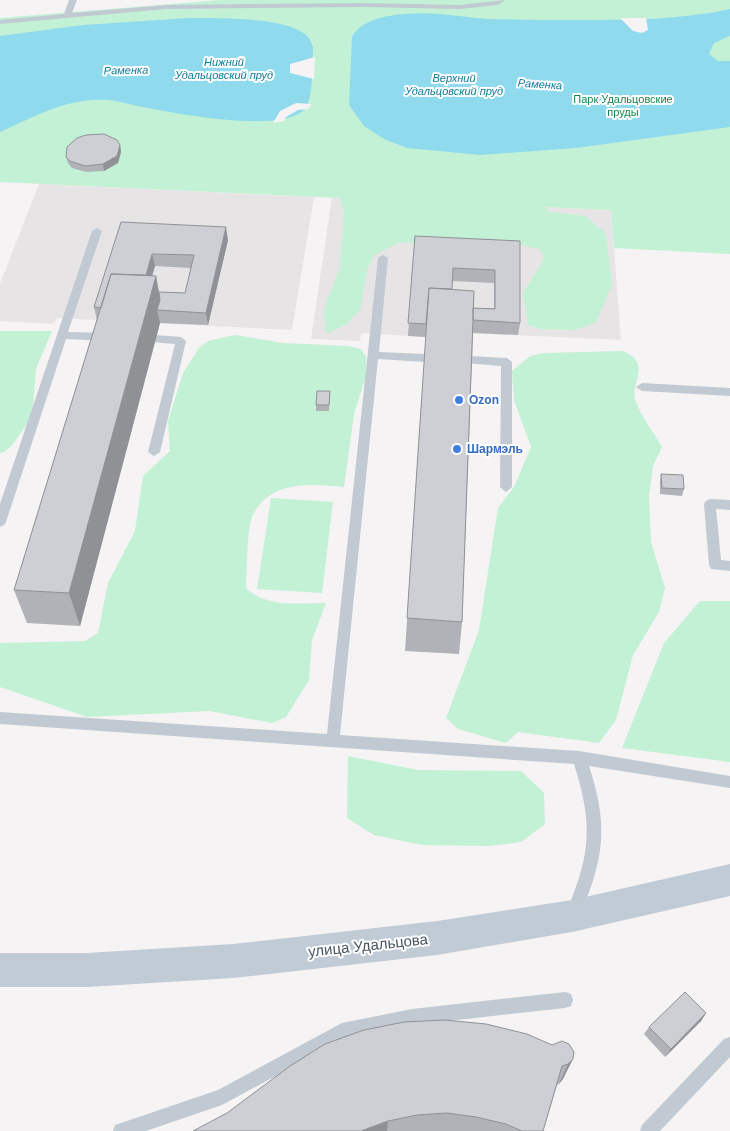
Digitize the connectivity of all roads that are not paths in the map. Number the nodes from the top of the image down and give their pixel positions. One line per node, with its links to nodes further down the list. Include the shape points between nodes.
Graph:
1 (74, 0): 3 (lane)
2 (501, 0): 3 (lane, via 460,7 229,5)
3 (68, 16): 4 (lane)
4 (0, 22)
5 (97, 232): 7 (lane)
6 (383, 258): 10 (lane)
7 (62, 334): 8 (lane); 18 (lane)
8 (111, 337)
9 (155, 339): 15 (lane, via 182,341)
10 (373, 355): 11 (lane); 21 (lane)
11 (425, 358)
12 (469, 360): 16 (lane, via 507,362)
13 (642, 388): 14 (lane)
14 (730, 392)
15 (154, 452)
16 (506, 488)
17 (730, 505): 19 (lane, via 710,504 715,565)
18 (0, 522)
19 (730, 566)
20 (0, 718): 21 (lane)
21 (333, 740): 22 (lane)
22 (579, 758): 23 (lane); 25 (lane, via 594,810 593,854)
23 (730, 782)
24 (730, 880): 25 (street, улица Удальцова)
25 (572, 916): 26 (street, улица Удальцова, via 437,938 233,960 87,970)
26 (0, 970)
27 (565, 1000): 29 (lane, via 412,1017 342,1031)
28 (730, 1045): 32 (lane)
29 (261, 1075): 30 (lane); 31 (lane, via 222,1097)
30 (272, 1091)
31 (121, 1131)
32 (648, 1131)

